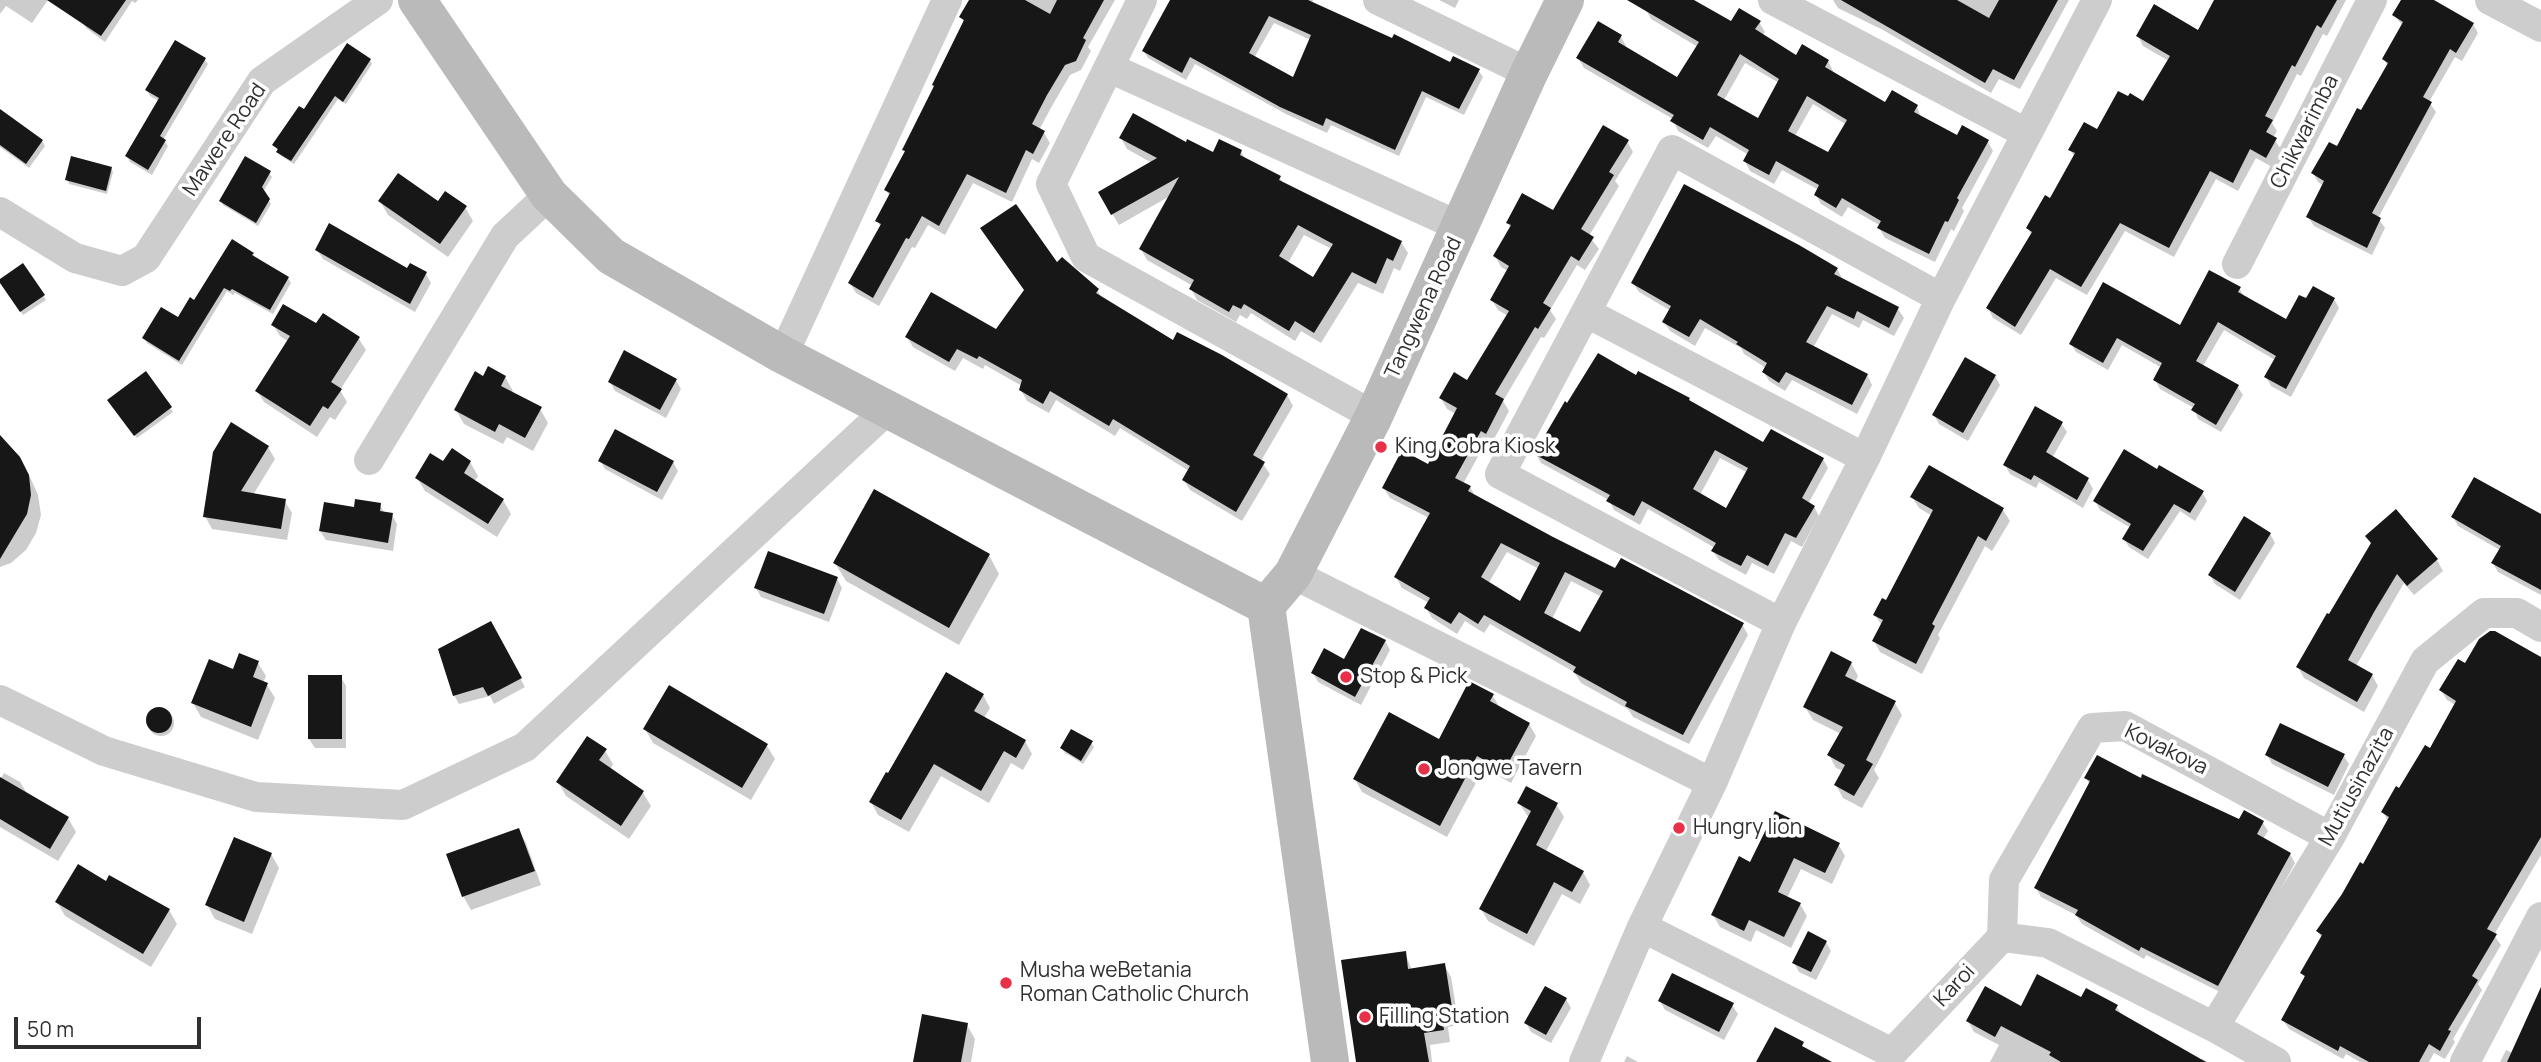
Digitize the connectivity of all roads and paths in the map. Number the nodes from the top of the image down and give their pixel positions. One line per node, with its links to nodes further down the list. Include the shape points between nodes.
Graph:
1 (378, 0): 16 (street, Mawere Road, via 262,81 146,258 122,271 75,258)
2 (417, 0): 15 (street)
3 (947, 0): 21 (street)
4 (1142, 0): 12 (street)
5 (1378, 0): 13 (street)
6 (1565, 0): 13 (street, Tangwena Road)
7 (1773, 0): 14 (street)
8 (2097, 0): 14 (street)
9 (2372, 0): 18 (street, Chikwarimba)
10 (2490, 0): 11 (street)
11 (2541, 27)
12 (1110, 68): 17 (street); 23 (street, via 1051,184 1086,257)
13 (1529, 73): 17 (street, Tangwena Road)
14 (2026, 133): 19 (street)
15 (549, 195): 21 (street, via 611,256); 25 (street, via 505,236)
16 (0, 212)
17 (1461, 227): 23 (street, Tangwena Road)
18 (2237, 264)
19 (1941, 298): 20 (street, via 1672,150); 24 (street)
20 (1587, 313): 24 (street); 28 (street, via 1500,474)
21 (783, 355): 22 (street)
22 (888, 409): 27 (street); 30 (street, via 525,747 403,805 256,797 104,751)
23 (1374, 416): 26 (street, Tangwena Road)
24 (1865, 458): 28 (street)
25 (369, 460)
26 (1293, 574): 27 (street, Tangwena Road); 31 (street)
27 (1266, 606): 37 (street)
28 (1781, 623): 31 (street)
29 (2541, 627): 32 (street, Mutiusinazita, via 2517,613 2484,613 2425,662)
30 (0, 700)
31 (1712, 783): 33 (street)
32 (2330, 837): 35 (street, Kovakova, via 2126,726 2092,728 2004,880); 36 (street, Mutiusinazita)
33 (1642, 927): 35 (street, Karoi, via 1892,1053); 38 (street)
34 (2538, 928): 40 (street)
35 (2002, 937): 36 (street, via 2048,943)
36 (2214, 1027): 39 (street)
37 (1329, 1062)
38 (1584, 1062)
39 (2276, 1062)
40 (2465, 1062)

